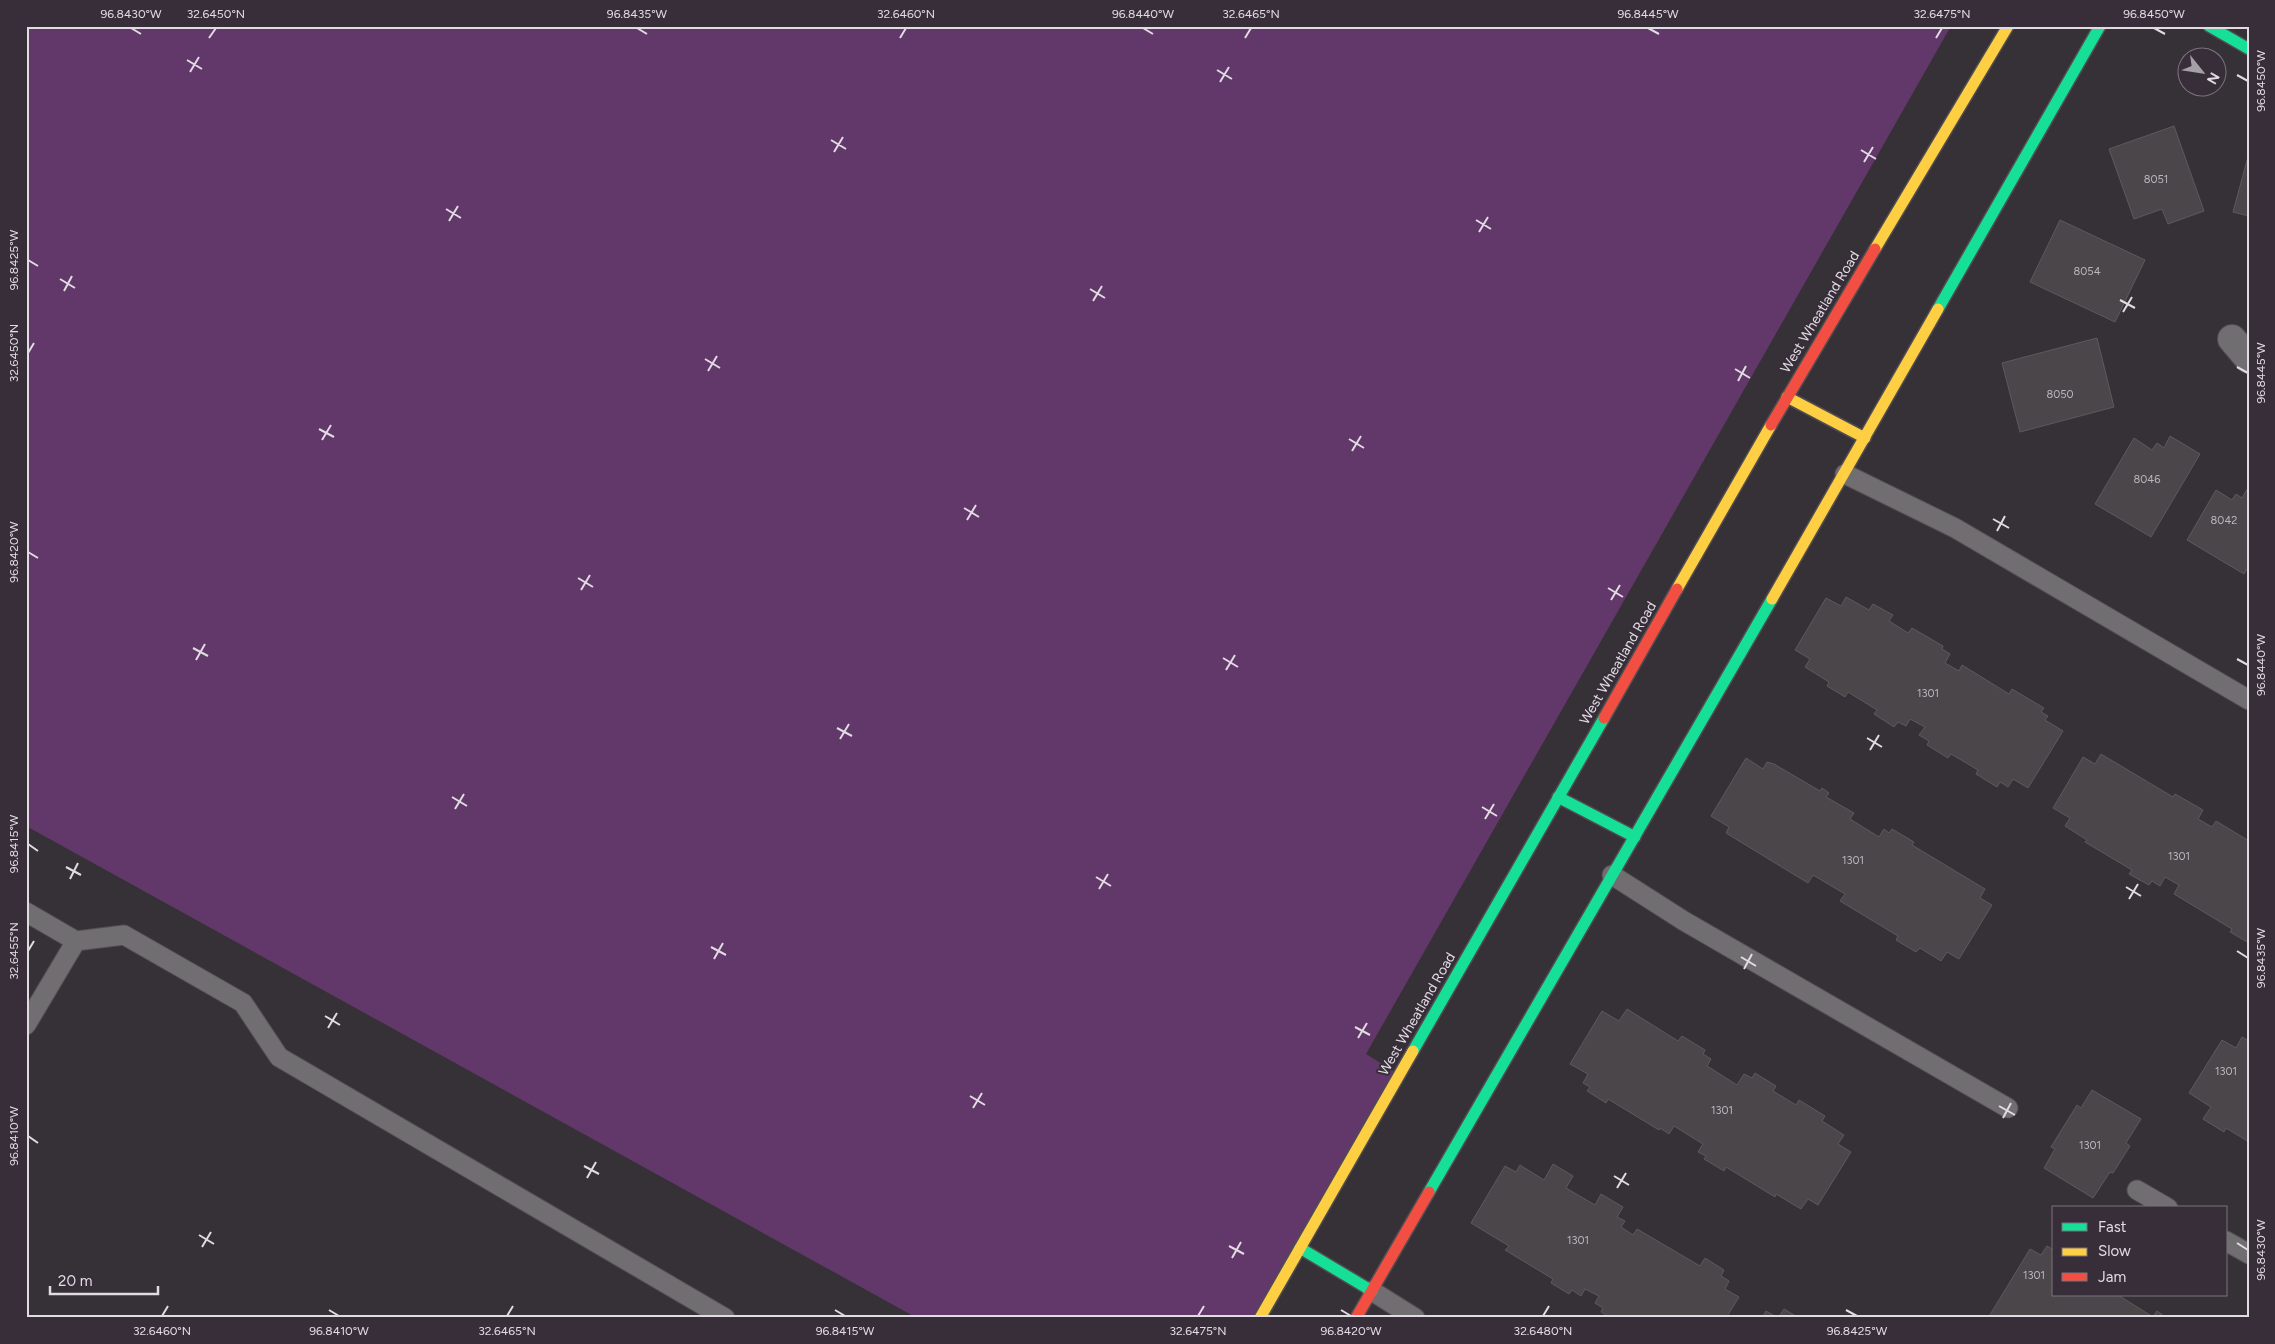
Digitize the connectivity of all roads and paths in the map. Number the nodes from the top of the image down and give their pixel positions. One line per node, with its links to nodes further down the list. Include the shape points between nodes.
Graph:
1 (2008, 26): 5 (main road, West Wheatland Road)
2 (2100, 26): 6 (main road)
3 (2209, 26): 4 (main road)
4 (2249, 49)
5 (1787, 397): 6 (main road); 9 (main road, West Wheatland Road)
6 (1865, 438): 7 (main road)
7 (1844, 474): 8 (lane, via 1954,528); 10 (main road)
8 (2249, 700)
9 (1558, 797): 10 (main road); 19 (main road, West Wheatland Road)
10 (1635, 837): 11 (main road)
11 (1612, 875): 15 (lane, via 1692,926); 21 (main road)
12 (26, 912): 13 (lane)
13 (76, 941): 14 (lane); 22 (lane, via 124,935 235,998 243,1003 279,1057)
14 (26, 1025)
15 (2008, 1108)
16 (2137, 1190): 17 (lane)
17 (2165, 1206)
18 (2228, 1242): 20 (lane)
19 (1300, 1248): 21 (main road); 24 (main road, West Wheatland Road)
20 (2249, 1254)
21 (1372, 1292): 25 (main road); 26 (lane)
22 (701, 1312): 23 (lane)
23 (725, 1318)
24 (1260, 1318)
25 (1356, 1318)
26 (1416, 1318)

